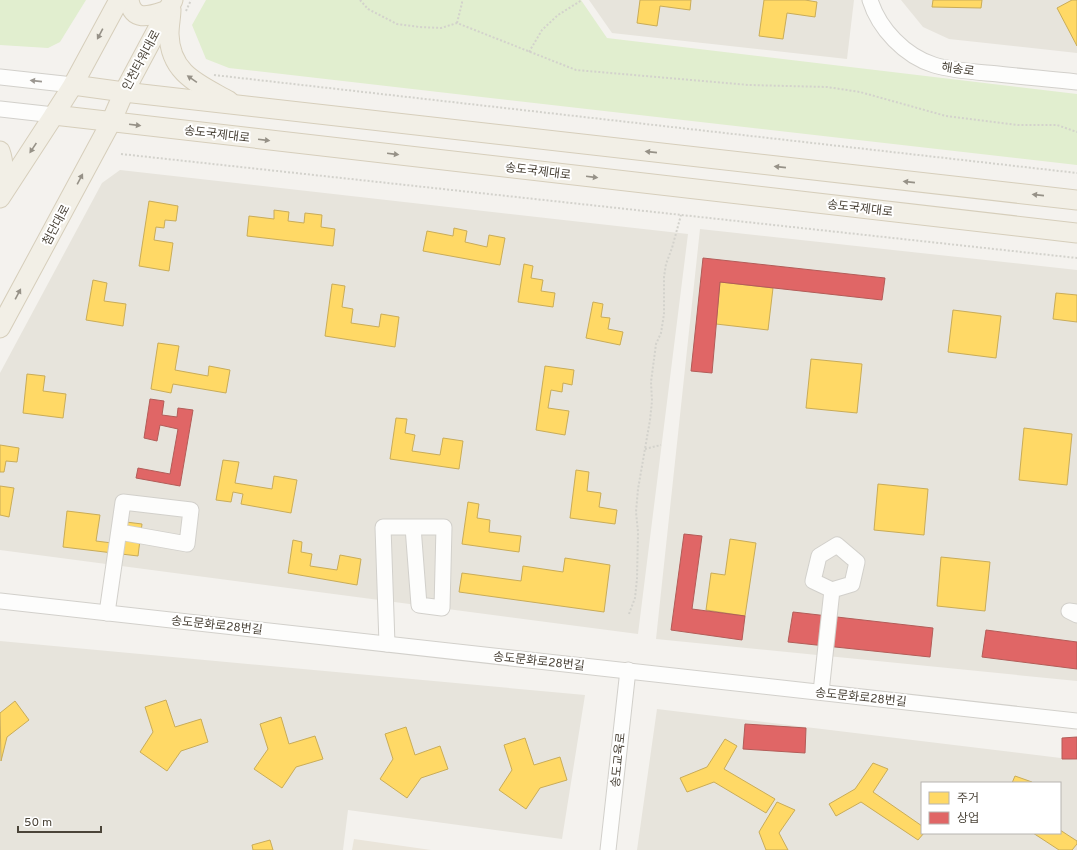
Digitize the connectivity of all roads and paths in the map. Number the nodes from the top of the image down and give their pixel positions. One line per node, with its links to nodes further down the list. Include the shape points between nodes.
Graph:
1 (119, 0): 14 (main road, one-way to 14)
2 (129, 0): 8 (main road, via 137,15 147,17)
3 (191, 0): 8 (path)
4 (360, 0): 9 (path, via 368,9 397,24 441,28)
5 (462, 0): 9 (path)
6 (582, 0): 10 (path, via 558,15 542,30)
7 (870, 0): 13 (street, 해송로, via 876,15 889,34 923,61 948,68)
8 (174, 6): 15 (main road, 인천타워대로); 16 (main road, one-way to 8, via 190,79 179,68 169,35)
9 (457, 23): 10 (path)
10 (529, 52): 20 (path, via 576,70 749,85 828,87 860,92 946,116 1018,124 1057,125)
11 (210, 75): 23 (path)
12 (0, 77): 14 (street, one-way to 12)
13 (1077, 82)
14 (73, 85): 15 (main road); 18 (main road)
15 (124, 92): 16 (main road); 19 (main road, 인천타워대로)
16 (238, 105): 26 (main road, one-way to 16)
17 (0, 109): 18 (street, 송도국제대로)
18 (54, 115): 19 (main road, 송도국제대로); 25 (main road, one-way to 25)
19 (111, 122): 28 (main road, 송도국제대로, one-way to 28); 30 (main road, 첨단대로, one-way to 19)
20 (1077, 132)
21 (0, 151): 24 (main road, via 4,175)
22 (121, 154): 27 (path)
23 (1077, 173)
24 (0, 191)
25 (0, 198)
26 (1077, 200)
27 (681, 215): 29 (path); 32 (path, via 664,277 664,314 656,344)
28 (1077, 233)
29 (1077, 258)
30 (0, 328)
31 (661, 445): 32 (path)
32 (645, 449): 39 (path, via 636,512 637,579 635,598)
33 (414, 527): 33 (street, via 444,527 442,608 419,605); 41 (street, via 383,527)
34 (125, 533): 38 (street, via 187,544 191,510 123,502)
35 (832, 590): 43 (street)
36 (0, 601): 38 (street, 송도문화로28번길)
37 (1077, 612): 40 (street, via 1069,611)
38 (107, 613): 41 (street, 송도문화로28번길)
39 (629, 614)
40 (1077, 615)
41 (387, 644): 42 (street, 송도문화로28번길)
42 (628, 670): 43 (street, 송도문화로28번길); 45 (street, 송도교육로)
43 (821, 692): 44 (street, 송도문화로28번길)
44 (1077, 721)
45 (608, 850)

